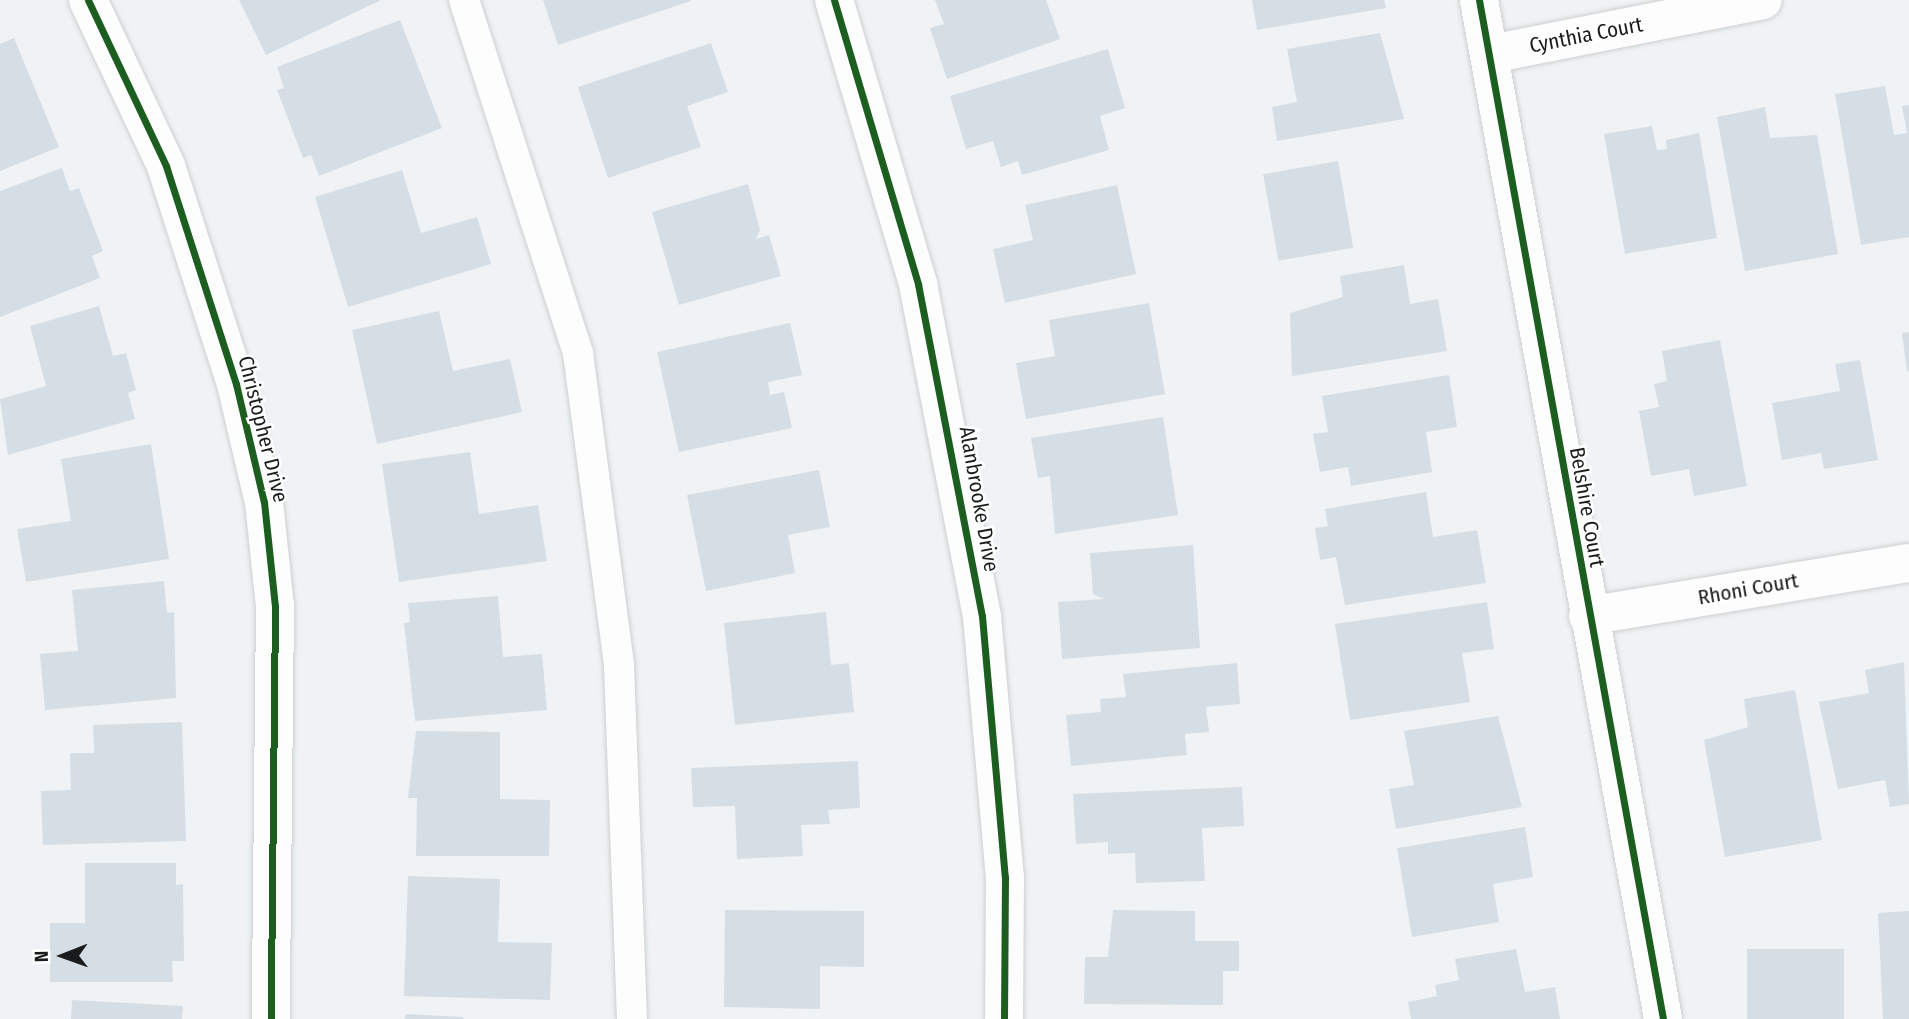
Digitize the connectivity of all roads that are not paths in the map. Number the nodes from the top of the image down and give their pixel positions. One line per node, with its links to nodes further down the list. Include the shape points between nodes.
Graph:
1 (88, 0): 9 (street, Christopher Drive, via 166,166 236,384 264,502 275,607)
2 (464, 0): 10 (lane, via 578,353 619,665)
3 (834, 0): 11 (street, Alanbrooke Drive, via 918,284 978,589 1005,877)
4 (1479, 0): 6 (street, Belshire Court)
5 (1763, 0): 6 (street, Cynthia Court)
6 (1491, 54): 8 (street, Belshire Court)
7 (1909, 564): 8 (street, Rhoni Court)
8 (1588, 616): 12 (street, Belshire Court)
9 (271, 1019)
10 (632, 1019)
11 (1004, 1019)
12 (1662, 1019)

